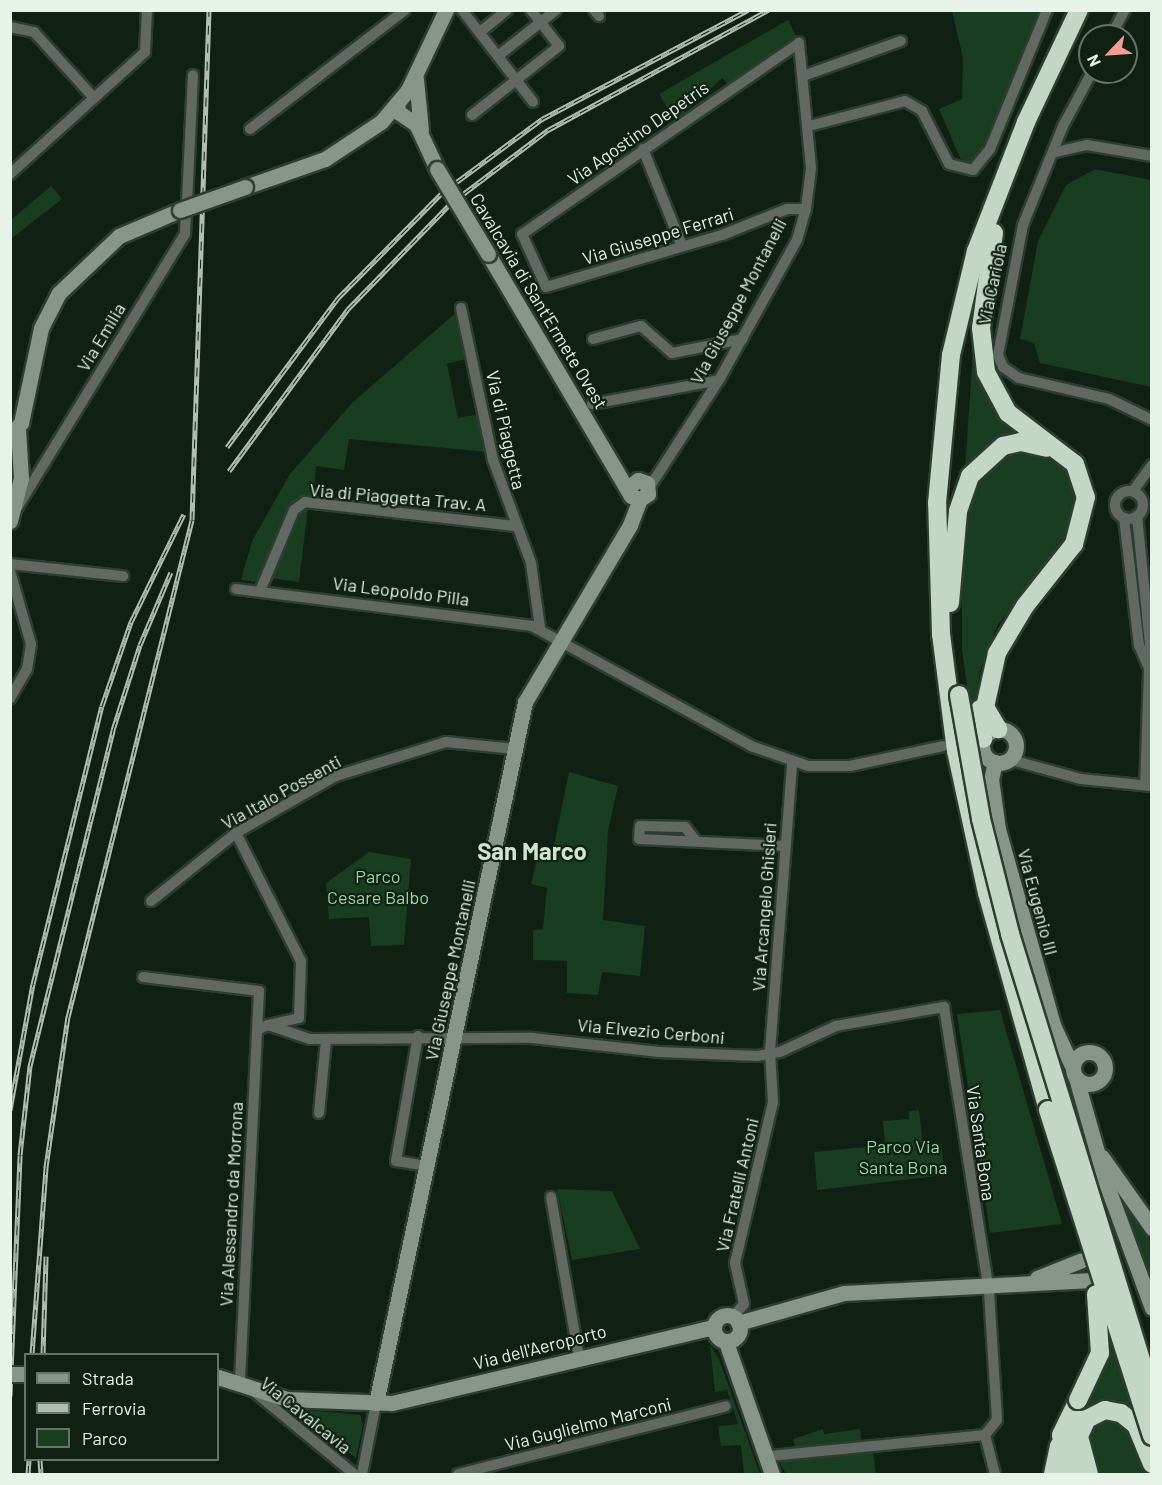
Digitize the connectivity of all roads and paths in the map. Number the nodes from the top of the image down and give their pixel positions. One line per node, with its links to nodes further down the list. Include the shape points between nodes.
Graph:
1 (147, 10): 23 (street, via 145,52)
2 (446, 10): 25 (street, via 416,74)
3 (507, 10): 15 (street)
4 (531, 10): 12 (street)
5 (556, 10): 12 (street)
6 (1047, 10): 27 (street, via 990,149 973,170 949,164 922,111 905,101)
7 (1078, 10): 63 (highway, via 991,205 956,324 937,503)
8 (1091, 10): 35 (highway)
9 (1125, 10): 13 (street)
10 (464, 11): 15 (street)
11 (401, 12): 28 (street)
12 (540, 22): 18 (street); 21 (street, via 559,46)
13 (1117, 24)
14 (10, 27): 23 (street, via 34,32)
15 (480, 32): 18 (street)
16 (901, 41): 20 (street)
17 (799, 43): 20 (street, Via Giuseppe Montanelli); 29 (street, Via Agostino Depetris)
18 (498, 56): 21 (street)
19 (193, 75): 33 (street, Via Emilia)
20 (803, 76): 27 (street, Via Giuseppe Montanelli)
21 (516, 80): 24 (street); 26 (street)
22 (1086, 84): 30 (street, Via Cariola, via 1063,126)
23 (94, 98): 32 (street)
24 (533, 102)
25 (406, 107): 33 (street, Via Emilia, bridge, via 325,159); 49 (street, Cavalcavia di Sant'Ermete Ovest, bridge, via 437,169 630,486 631,496)
26 (472, 115)
27 (809, 126): 34 (street, Via Giuseppe Montanelli)
28 (250, 129)
29 (643, 149): 36 (street); 37 (street, Via Agostino Depetris, via 522,234)
30 (1056, 152): 31 (street, via 1087,145); 44 (street, Via Cariola, via 1018,240 998,355 1003,368 1019,378 1109,399)
31 (1152, 156)
32 (10, 174)
33 (184, 209): 43 (street, Via Emilia, via 119,236 67,284 46,314); 47 (street, Via Emilia, via 185,234)
34 (806, 209): 36 (street, Via Giuseppe Ferrari, via 787,209); 40 (street, Via Giuseppe Montanelli, via 797,240)
35 (994, 233): 59 (highway, via 958,384 949,491); 67 (highway, via 981,328 988,379 1008,413 1075,464 1086,497 1074,544 1025,606 997,653 985,707)
36 (682, 246): 37 (street, Via Giuseppe Ferrari, via 546,287)
37 (535, 262)
38 (461, 308): 53 (street, Via di Piaggetta, via 493,460)
39 (593, 339): 40 (street, via 640,326 672,352)
40 (743, 339): 41 (street, Via Giuseppe Montanelli)
41 (719, 380): 42 (street); 49 (street, Via Giuseppe Montanelli)
42 (592, 404)
43 (14, 417): 46 (street, Via Emilia)
44 (1152, 420)
45 (1152, 465): 48 (street)
46 (21, 467): 47 (street, via 27,476); 50 (street, Via Emilia)
47 (40, 474): 50 (street, Via Emilia)
48 (1133, 491): 51 (street, via 1143,503); 52 (street, via 1116,500)
49 (645, 494): 61 (street, Via Giuseppe Montanelli)
50 (14, 514)
51 (1137, 516): 52 (street); 62 (street)
52 (1124, 518): 62 (street, via 1139,645)
53 (517, 526): 58 (street, Via di Piaggetta Trav. A, via 305,502 294,510); 60 (street, Via di Piaggetta, via 531,563)
54 (10, 564): 56 (street)
55 (10, 572): 64 (street, via 32,644 27,669)
56 (123, 576)
57 (236, 589): 58 (street, Via Leopoldo Pilla)
58 (260, 591): 60 (street, Via Leopoldo Pilla)
59 (950, 603): 63 (highway); 67 (highway, via 958,512 978,464 1004,446 1021,442 1055,453 1076,476 1079,517 1070,540 1013,613 991,652 980,699)
60 (540, 628): 61 (street, Via Leopoldo Pilla)
61 (560, 638): 66 (street, Via Giuseppe Montanelli, via 528,693); 68 (street, Via Leopoldo Pilla, via 751,746)
62 (1147, 664): 69 (street)
63 (954, 696): 85 (highway, via 975,846); 106 (highway, bridge, via 1010,934)
64 (10, 699)
65 (943, 746): 68 (street, Via Leopoldo Pilla, via 850,766)
66 (515, 749): 70 (street, Via Italo Possenti, via 453,742 408,751 336,777); 79 (street, Via Giuseppe Montanelli)
67 (997, 749): 69 (street, via 1033,766 1081,779); 76 (street, Via Eugenio III, via 992,800)
68 (792, 762): 72 (street, Via Arcangelo Ghisleri)
69 (1148, 786)
70 (236, 833): 73 (street, Via Italo Possenti); 77 (street, via 300,956 300,1014 292,1023)
71 (696, 841): 71 (street, via 639,839 639,826 685,827); 72 (street)
72 (786, 846): 82 (street, Via Arcangelo Ghisleri)
73 (151, 902)
74 (142, 977): 77 (street, Via Alessandro da Morrona, via 259,991)
75 (944, 1007): 82 (street, Via Elvezio Cerboni, via 836,1026); 98 (street, Via Santa Bona)
76 (1051, 1014): 81 (street, Via Eugenio III, via 1066,1041); 83 (street, Via Eugenio III)
77 (264, 1027): 80 (street, Via Elvezio Cerboni, via 293,1037); 105 (street, Via Alessandro da Morrona)
78 (418, 1036): 79 (street, Via Elvezio Cerboni); 80 (street, Via Elvezio Cerboni); 89 (street, via 396,1161)
79 (456, 1036): 82 (street, Via Elvezio Cerboni, via 577,1041 703,1055); 89 (street, Via Giuseppe Montanelli)
80 (326, 1040): 86 (street)
81 (1086, 1053): 83 (street); 84 (street, Via Eugenio III, via 1104,1064)
82 (770, 1054): 100 (street, Via Fratelli Antoni, via 772,1102 735,1263 744,1304)
83 (1075, 1073): 84 (street); 87 (street, Via Eugenio III)
84 (1096, 1082): 87 (street)
85 (1048, 1110): 110 (highway, bridge, via 1102,1328 1098,1359); 111 (highway, bridge)
86 (319, 1113)
87 (1087, 1124): 88 (street, Via Eugenio III)
88 (1096, 1150): 91 (street, Via Eugenio III); 92 (street)
89 (427, 1166): 107 (street, Via Giuseppe Montanelli)
90 (551, 1197): 103 (street)
91 (1113, 1203): 93 (street); 99 (street, Via Eugenio III)
92 (1152, 1228)
93 (1113, 1249)
94 (1082, 1260): 96 (street)
95 (1122, 1275): 99 (street, via 1134,1280)
96 (1032, 1280): 97 (street); 98 (street)
97 (1088, 1280)
98 (987, 1283): 100 (street, via 837,1294); 109 (street, Via Santa Bona, via 998,1416)
99 (1150, 1304)
100 (736, 1320): 101 (street, Via dell'Aeroporto, via 720,1317); 102 (street, via 738,1335)
101 (713, 1327): 102 (street); 103 (street, Via dell'Aeroporto)
102 (726, 1342): 117 (street)
103 (579, 1358): 107 (street, Via dell'Aeroporto, via 409,1401)
104 (219, 1377): 105 (street, Via dell'Aeroporto)
105 (240, 1380): 107 (street, Via dell'Aeroporto, via 287,1399); 114 (street, Via Cavalcavia)
106 (1152, 1395)
107 (376, 1403): 115 (street, Via Giuseppe Montanelli)
108 (726, 1406): 116 (street, Via Guglielmo Marconi)
109 (985, 1435): 112 (street); 118 (street)
110 (1061, 1435): 119 (highway); 120 (highway)
111 (1152, 1436)
112 (770, 1456)
113 (1152, 1464): 121 (highway, via 1139,1429 1127,1416 1110,1410 1087,1419 1078,1446)
114 (354, 1474)
115 (362, 1474)
116 (458, 1474)
117 (772, 1474)
118 (995, 1474)
119 (1053, 1474)
120 (1071, 1474)
121 (1089, 1474)

